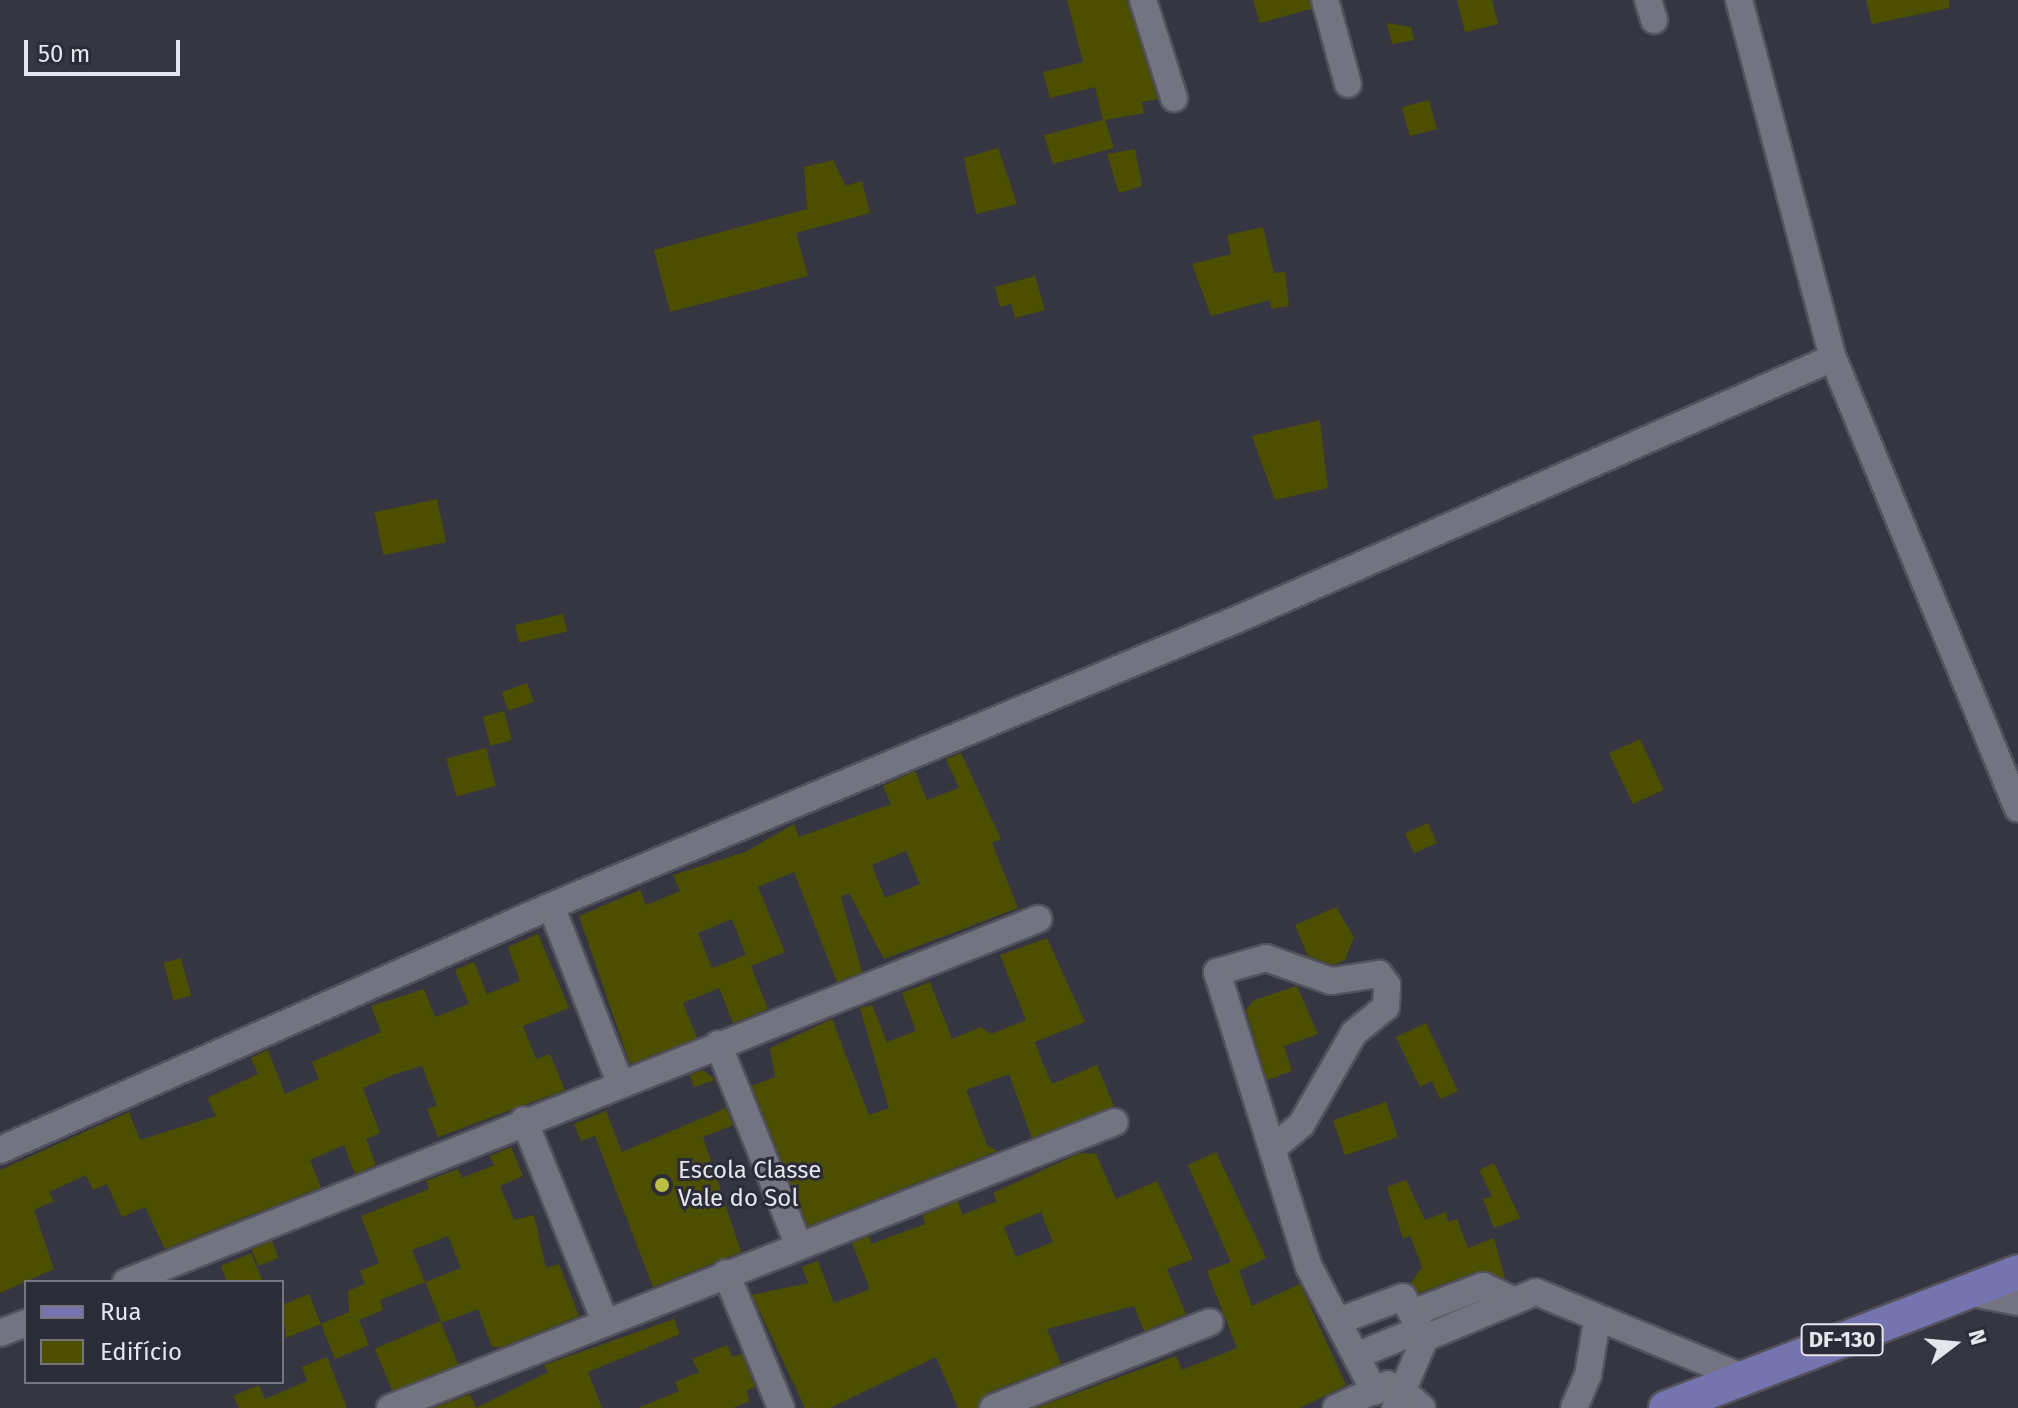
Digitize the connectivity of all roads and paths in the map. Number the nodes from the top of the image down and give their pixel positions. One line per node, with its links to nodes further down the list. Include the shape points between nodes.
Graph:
1 (1143, 0): 5 (street)
2 (1325, 0): 4 (street)
3 (1739, 0): 6 (street)
4 (1348, 84)
5 (1174, 98)
6 (1833, 358): 7 (street); 8 (street, via 1245,616)
7 (2018, 808)
8 (551, 906): 11 (street); 15 (street)
9 (1038, 919): 10 (street)
10 (718, 1044): 11 (street); 16 (street)
11 (620, 1083): 12 (street)
12 (524, 1120): 19 (street); 24 (street)
13 (1115, 1122): 16 (street)
14 (1272, 1149): 14 (street, via 1217,972 1266,958 1331,981 1379,974 1388,996 1386,1007 1354,1033 1301,1125); 22 (street, via 1309,1267)
15 (0, 1150)
16 (798, 1244): 18 (street)
17 (2018, 1272): 20 (main road, DF-130)
18 (726, 1273): 24 (street); 33 (street)
19 (131, 1280)
20 (1967, 1292): 21 (street); 30 (main road, DF-130)
21 (2018, 1302)
22 (1341, 1320): 27 (street, via 1403,1297); 29 (street)
23 (1597, 1320): 27 (street, via 1536,1292); 30 (street); 37 (street, via 1588,1375)
24 (605, 1322): 32 (street)
25 (1210, 1322): 34 (street)
26 (24, 1324): 28 (street)
27 (1420, 1326): 29 (street); 31 (street)
28 (0, 1333)
29 (1358, 1355): 31 (street)
30 (1745, 1378): 38 (main road, DF-130)
31 (1395, 1390): 35 (street); 36 (street)
32 (390, 1408)
33 (781, 1408)
34 (993, 1408)
35 (1336, 1408)
36 (1422, 1408)
37 (1574, 1408)
38 (1666, 1408)

